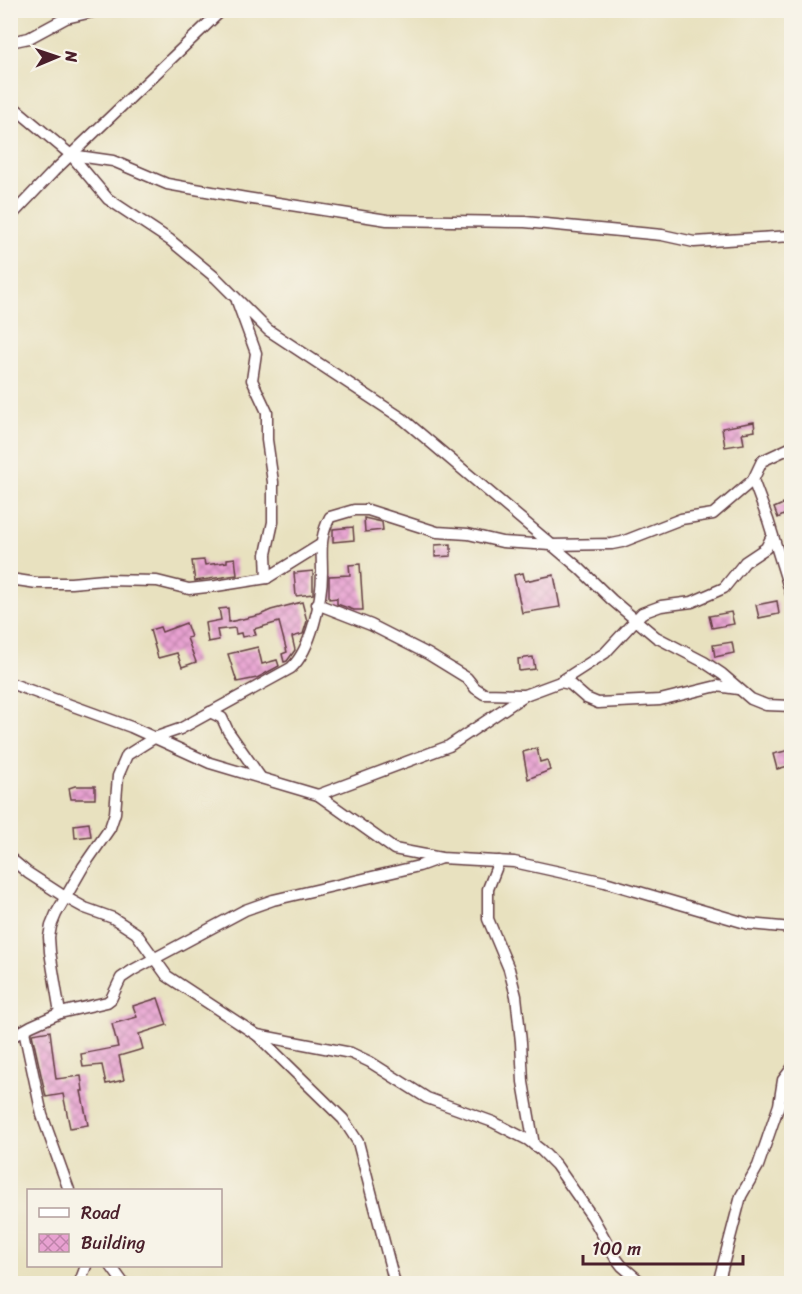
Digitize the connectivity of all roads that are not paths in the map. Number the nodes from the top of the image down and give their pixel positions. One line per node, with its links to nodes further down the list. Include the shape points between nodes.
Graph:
1 (101, 10): 3 (street, via 66,18 29,38)
2 (222, 10): 5 (street)
3 (10, 42)
4 (10, 105): 5 (street)
5 (71, 155): 6 (street); 7 (street, via 113,161 167,184 387,220 525,222 662,235 694,242); 8 (street, via 108,200 170,240)
6 (10, 216)
7 (792, 236)
8 (236, 298): 13 (street, via 268,330 403,419); 16 (street, via 256,353 252,380 267,412 273,522 266,554)
9 (792, 447): 10 (street, via 762,461)
10 (753, 480): 11 (street); 13 (street, via 705,517 681,519 612,544)
11 (772, 536): 14 (street); 15 (street)
12 (320, 545): 13 (street, via 330,517 360,509 437,532); 16 (street); 19 (street, via 322,573)
13 (551, 545): 20 (street)
14 (757, 555): 15 (street); 20 (street, via 742,564 724,588 692,602 650,609)
15 (778, 557): 18 (street)
16 (267, 578): 17 (street, via 189,589 157,581 37,583)
17 (10, 579)
18 (792, 597)
19 (317, 604): 26 (street, via 371,625 428,654 467,678 484,694); 27 (street, via 309,639 297,662)
20 (636, 619): 21 (street, via 656,637); 22 (street, via 605,653)
21 (728, 679): 24 (street); 25 (street)
22 (560, 682): 24 (street, via 570,684 598,703 660,700); 26 (street)
23 (10, 683): 31 (street)
24 (717, 686): 25 (street)
25 (738, 689): 28 (street, via 766,705)
26 (525, 695): 33 (street, via 449,746)
27 (226, 703): 29 (street); 30 (street)
28 (792, 706)
29 (210, 712): 30 (street); 31 (street)
30 (222, 718): 32 (street)
31 (154, 738): 32 (street, via 192,756); 37 (street, via 131,751 123,761 116,790 116,813 110,828)
32 (262, 778): 33 (street)
33 (318, 795): 35 (street, via 386,845)
34 (10, 858): 37 (street)
35 (441, 858): 36 (street); 39 (street, via 273,900 238,913)
36 (499, 861): 38 (street, via 605,882 749,924); 45 (street, via 488,889 488,919 516,996 522,1082)
37 (65, 897): 39 (street, via 127,926); 40 (street, via 49,937)
38 (792, 928)
39 (153, 958): 40 (street, via 121,978 107,1002); 42 (street, via 167,976)
40 (60, 1013): 41 (street)
41 (24, 1031): 43 (street); 46 (street, via 42,1115)
42 (256, 1035): 45 (street, via 351,1053 427,1098 493,1122); 51 (street, via 353,1133)
43 (10, 1038)
44 (792, 1068): 53 (street, via 783,1080 779,1105 758,1166 741,1196)
45 (534, 1145): 52 (street, via 556,1166 622,1266)
46 (68, 1189)
47 (86, 1267): 49 (street)
48 (112, 1267): 50 (street)
49 (79, 1284)
50 (124, 1284)
51 (395, 1284)
52 (643, 1284)
53 (718, 1284)

